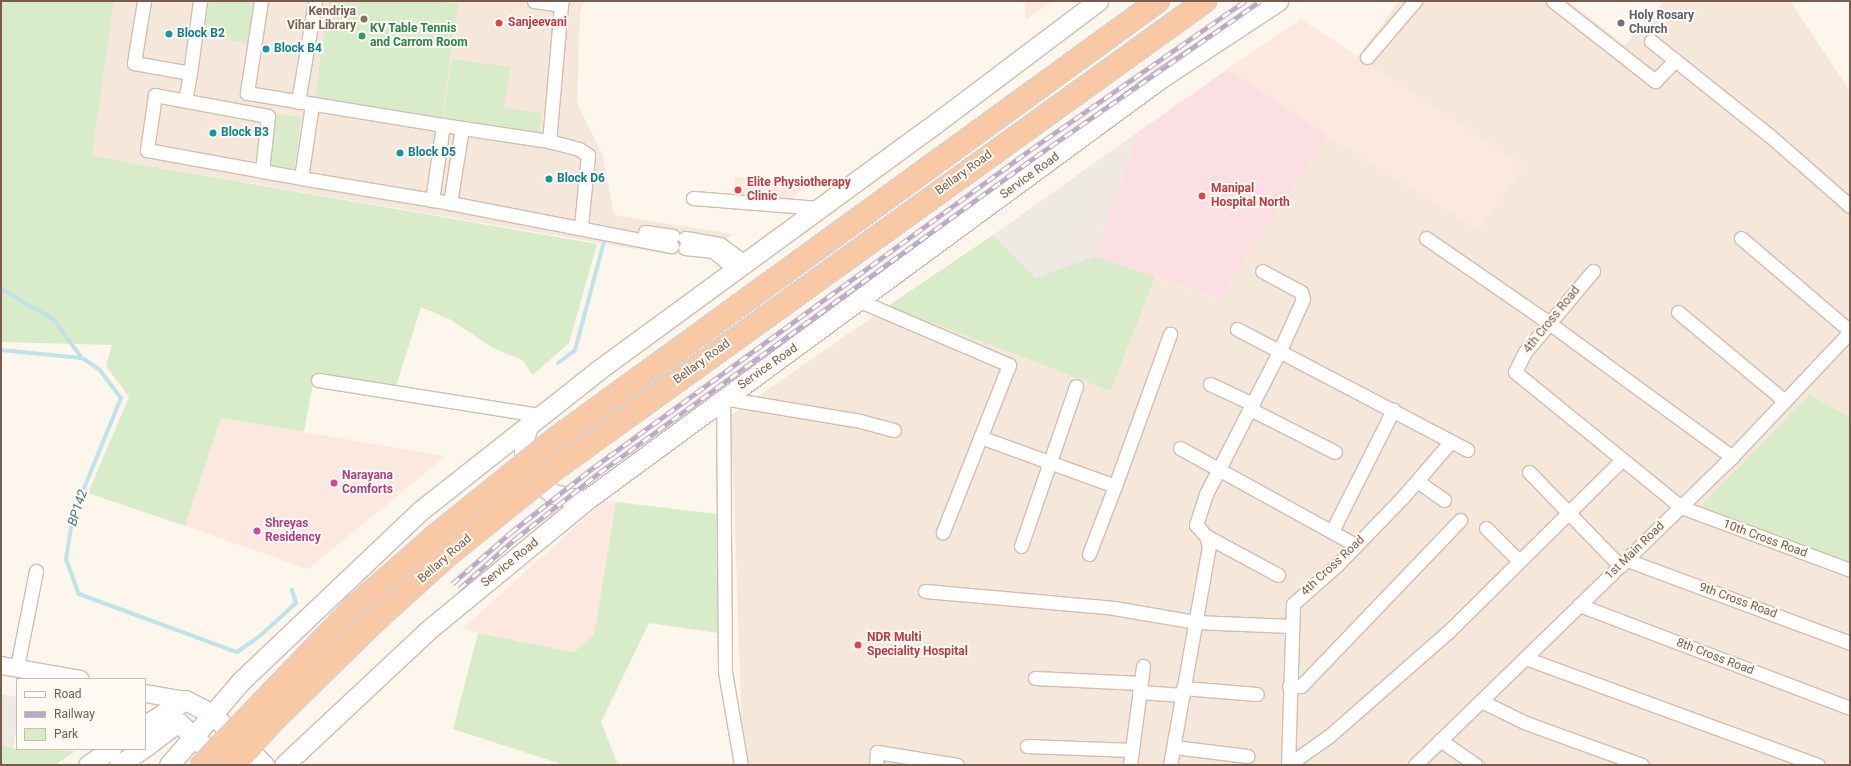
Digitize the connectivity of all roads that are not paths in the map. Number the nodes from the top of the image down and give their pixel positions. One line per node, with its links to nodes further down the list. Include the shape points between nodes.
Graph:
1 (144, 1): 16 (street, via 134,63)
2 (200, 1): 16 (street)
3 (261, 1): 18 (street, via 246,92)
4 (315, 1): 18 (street)
5 (534, 1): 12 (street)
6 (1098, 1): 29 (main road)
7 (1158, 1): 114 (highway, Bellary Road, bridge, via 555,439 435,536 355,606)
8 (1205, 1): 116 (highway, Bellary Road, bridge, via 555,469 448,555 391,607 272,721)
9 (1278, 1): 37 (main road, Service Road, via 1161,78)
10 (1415, 1): 14 (street)
11 (1553, 1): 15 (street, via 1655,81)
12 (562, 3): 22 (street)
13 (1651, 42): 15 (street)
14 (1367, 57)
15 (1675, 60): 28 (street, via 1770,136)
16 (190, 73): 17 (street)
17 (185, 100): 23 (street, via 268,116); 23 (street, via 154,95 147,150)
18 (298, 102): 19 (street)
19 (312, 104): 20 (street); 24 (street)
20 (443, 125): 21 (street); 26 (street)
21 (462, 128): 22 (street); 27 (street)
22 (549, 141): 30 (street, via 579,148 588,155)
23 (262, 171): 24 (street)
24 (301, 178): 26 (street)
25 (693, 198): 29 (street)
26 (432, 200): 27 (street)
27 (450, 203): 30 (street)
28 (1850, 206)
29 (820, 208): 34 (main road)
30 (582, 224): 33 (street)
31 (1426, 238): 39 (street)
32 (1741, 238): 41 (street)
33 (679, 242): 34 (street, via 708,251); 34 (street, via 720,244)
34 (740, 266): 52 (main road)
35 (1262, 271): 43 (street, via 1301,292 1303,299)
36 (1593, 271): 39 (street, 4th Cross Road)
37 (860, 301): 48 (main road, Service Road); 54 (street, via 1009,365)
38 (1678, 312): 49 (street)
39 (1549, 322): 44 (street, 4th Cross Road, via 1525,352); 59 (street)
40 (1236, 329): 43 (street)
41 (1850, 331): 49 (street, 1st Main Road)
42 (1170, 334): 65 (street)
43 (1280, 350): 50 (street); 51 (street)
44 (1515, 372): 60 (street, 10th Cross Road)
45 (318, 380): 52 (street)
46 (1210, 384): 50 (street)
47 (1076, 386): 61 (street)
48 (724, 398): 53 (street, via 860,421); 67 (main road, Service Road); 119 (street, via 725,672)
49 (1785, 401): 59 (street, 1st Main Road)
50 (1251, 406): 58 (street); 62 (street)
51 (1394, 410): 55 (street); 72 (street)
52 (534, 419): 67 (main road, via 524,439 524,454 535,478 553,494); 99 (main road, via 420,511 247,676)
53 (894, 430)
54 (980, 437): 61 (street); 73 (street)
55 (1451, 441): 57 (street); 64 (street, 4th Cross Road)
56 (1180, 448): 62 (street)
57 (1467, 450)
58 (1335, 452)
59 (1732, 457): 68 (street, 1st Main Road)
60 (1621, 461): 68 (street, 10th Cross Road); 69 (street)
61 (1050, 463): 65 (street); 76 (street)
62 (1219, 469): 72 (street); 74 (street, via 1206,494 1196,525)
63 (1529, 472): 69 (street)
64 (1417, 481): 66 (street); 75 (street, 4th Cross Road)
65 (1115, 486): 77 (street)
66 (1444, 500)
67 (585, 501): 118 (main road, Service Road, via 427,631)
68 (1681, 507): 79 (street, 1st Main Road); 80 (street, 10th Cross Road)
69 (1568, 513): 78 (street); 79 (street)
70 (1460, 520): 93 (street, via 1301,686)
71 (1486, 528): 78 (street)
72 (1332, 531): 75 (street)
73 (943, 532)
74 (1206, 536): 82 (street); 85 (street, via 1209,546)
75 (1356, 545): 86 (street, 4th Cross Road, via 1293,604)
76 (1021, 546)
77 (1089, 554)
78 (1519, 561): 124 (street, via 1449,631 1329,736)
79 (1623, 563): 84 (street, 1st Main Road); 87 (street, 9th Cross Road)
80 (1850, 570)
81 (36, 571): 89 (street)
82 (1278, 575)
83 (925, 591): 85 (street, via 1114,608)
84 (1580, 606): 88 (street, 1st Main Road); 100 (street, 8th Cross Road)
85 (1195, 622): 86 (street); 95 (street)
86 (1291, 626): 93 (street, 4th Cross Road)
87 (1850, 643)
88 (1525, 658): 98 (street, 1st Main Road); 128 (street)
89 (9, 666): 91 (street)
90 (1143, 666): 94 (street)
91 (75, 678)
92 (1035, 678): 94 (street)
93 (1289, 686): 124 (street, 4th Cross Road)
94 (1140, 687): 95 (street); 109 (street)
95 (1183, 691): 97 (street); 106 (street)
96 (146, 693): 99 (street)
97 (1257, 694)
98 (1481, 701): 103 (street, 1st Main Road); 127 (street, via 1526,723)
99 (186, 708): 101 (main road); 102 (main road); 102 (main road); 104 (main road); 117 (main road)
100 (1850, 708)
101 (146, 725)
102 (193, 736): 113 (main road); 115 (main road)
103 (1440, 740): 125 (street, 1st Main Road); 126 (street)
104 (146, 746)
105 (1027, 746): 109 (street)
106 (1174, 747): 110 (street); 123 (street)
107 (110, 750): 111 (main road)
108 (141, 750): 112 (main road)
109 (1132, 750): 122 (street)
110 (1247, 756)
111 (88, 765)
112 (120, 765)
113 (169, 765)
114 (202, 765)
115 (224, 765)
116 (233, 765)
117 (264, 765)
118 (284, 765)
119 (741, 765)
120 (876, 765): 121 (street, via 877,752)
121 (957, 765)
122 (1130, 765)
123 (1170, 765)
124 (1288, 765)
125 (1415, 765)
126 (1476, 765)
127 (1642, 765)
128 (1818, 765)

